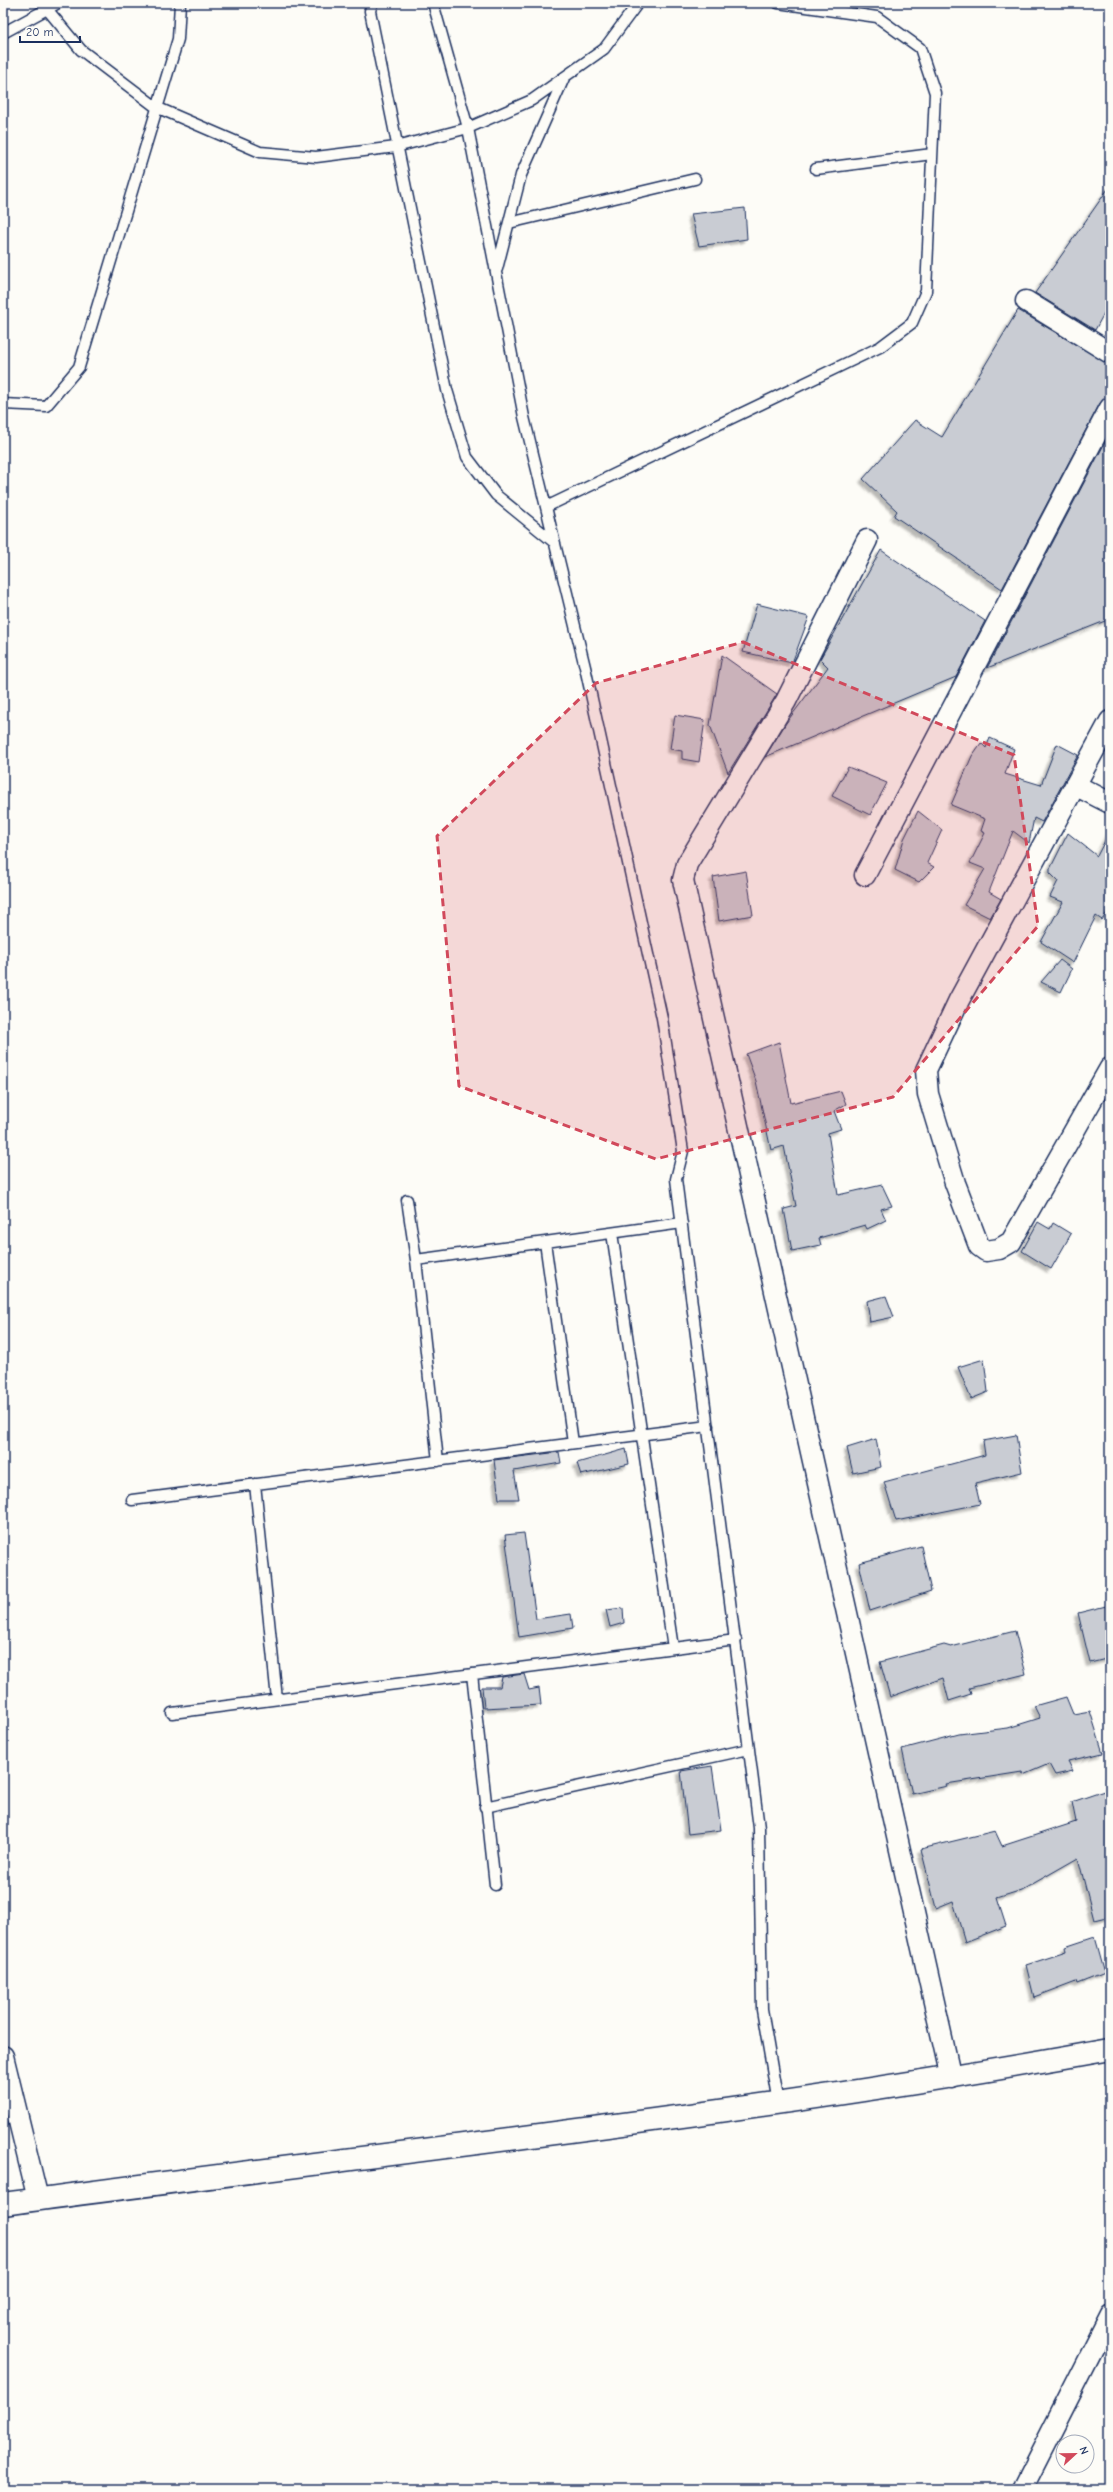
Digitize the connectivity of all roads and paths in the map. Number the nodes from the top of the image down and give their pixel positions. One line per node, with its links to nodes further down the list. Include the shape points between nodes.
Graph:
1 (58, 3): 7 (lane)
2 (180, 3): 10 (lane, via 178,39)
3 (372, 3): 12 (lane, via 370,11)
4 (433, 3): 11 (lane)
5 (638, 3): 9 (lane, via 604,49)
6 (778, 3): 13 (lane, via 877,17 920,48 935,93)
7 (44, 6): 8 (lane); 10 (lane, via 81,50)
8 (3, 33)
9 (564, 77): 11 (lane, via 532,100); 16 (lane, via 521,175)
10 (156, 107): 12 (lane, via 260,152 316,158); 20 (lane, via 79,368 46,406)
11 (468, 128): 12 (lane); 17 (lane)
12 (396, 147): 24 (lane, via 447,390 467,457 496,495)
13 (932, 154): 14 (lane); 22 (lane, via 926,291 912,324 880,347)
14 (816, 169)
15 (696, 179): 16 (lane)
16 (509, 223): 17 (lane)
17 (496, 273): 22 (lane, via 524,417)
18 (1026, 300): 19 (street)
19 (1110, 353)
20 (3, 404)
21 (1110, 408): 28 (street)
22 (546, 506): 24 (lane)
23 (867, 540): 51 (street, via 786,701 687,864 683,880)
24 (555, 543): 31 (lane, via 585,667 662,1018 683,1151 676,1179)
25 (1110, 721): 26 (street)
26 (1075, 784): 27 (street); 29 (street, via 958,1000 926,1070 928,1094 955,1183 979,1246 986,1251 999,1250 1011,1242)
27 (1110, 803)
28 (865, 875)
29 (1110, 1068)
30 (407, 1200): 34 (lane)
31 (682, 1223): 32 (lane); 35 (lane)
32 (612, 1233): 33 (lane); 36 (lane)
33 (545, 1242): 34 (lane); 37 (lane)
34 (416, 1260): 38 (lane)
35 (708, 1426): 36 (lane); 41 (lane)
36 (641, 1434): 37 (lane); 42 (lane)
37 (573, 1443): 38 (lane)
38 (438, 1461): 39 (lane)
39 (255, 1484): 40 (lane); 44 (lane)
40 (132, 1500)
41 (736, 1640): 42 (lane); 46 (lane)
42 (673, 1648): 43 (lane)
43 (472, 1674): 44 (lane); 47 (lane)
44 (277, 1699): 45 (lane)
45 (172, 1713)
46 (749, 1750): 47 (lane); 52 (lane, via 759,1828 762,2010)
47 (485, 1806): 48 (lane)
48 (495, 1884)
49 (1110, 2049): 51 (street)
50 (3, 2056): 53 (street)
51 (951, 2078): 52 (street)
52 (778, 2103): 53 (street)
53 (38, 2199): 54 (street)
54 (3, 2204)
55 (1110, 2316): 56 (street)
56 (1022, 2489)

